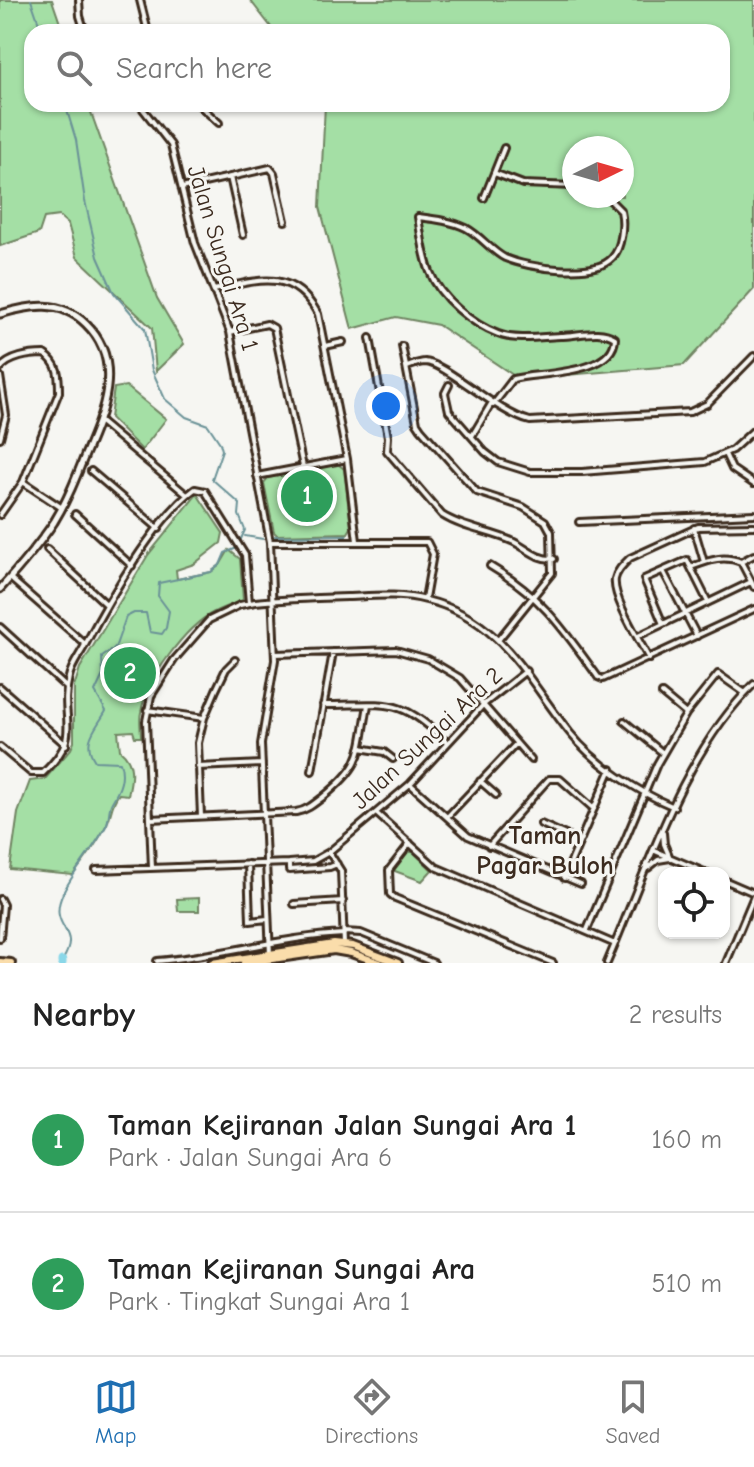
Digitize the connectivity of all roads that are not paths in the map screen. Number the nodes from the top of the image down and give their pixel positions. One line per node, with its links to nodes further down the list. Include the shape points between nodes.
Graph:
1 (79, 0): 3 (street)
2 (140, 0): 4 (street)
3 (82, 24)
4 (146, 24)
5 (145, 112): 12 (street, Jalan Sungai Ara 1, via 171,145)
6 (207, 112): 7 (street)
7 (219, 123)
8 (504, 148): 9 (street)
9 (494, 173): 11 (street, via 523,184); 13 (street)
10 (230, 177): 12 (street); 15 (street, via 270,168); 16 (street)
11 (562, 186)
12 (182, 188): 17 (street, Jalan Sungai Ara 1, via 189,225)
13 (484, 198)
14 (618, 208): 29 (street, via 619,245 612,259 598,267 529,265 501,256 466,228 418,217 429,271 438,288 474,320 515,337 590,333 615,338 610,351 587,366 513,379)
15 (285, 221)
16 (243, 235)
17 (214, 290): 19 (street, Jalan Sungai Ara 1); 22 (street, via 269,279 296,288 318,314)
18 (0, 314): 30 (street, via 25,306 51,306 71,312 94,332 108,369)
19 (230, 332): 36 (street, via 267,324 274,328); 38 (street, Jalan Sungai Ara 1)
20 (370, 338): 54 (street, via 388,454 442,515)
21 (343, 342): 22 (street)
22 (325, 346): 35 (street)
23 (402, 346): 25 (street)
24 (754, 356): 29 (street, via 707,404 690,412 530,421)
25 (407, 367): 29 (street, via 434,364); 54 (street, via 421,429 477,492 523,507 545,521)
26 (0, 369): 39 (street, via 40,354 51,358 59,373 59,392)
27 (0, 376): 33 (street, via 6,415)
28 (449, 385): 32 (street, via 449,411)
29 (492, 404): 32 (street)
30 (99, 421): 41 (street); 42 (street)
31 (754, 430): 34 (street)
32 (471, 437): 34 (street, via 498,462 530,472 694,464)
33 (0, 438)
34 (725, 454): 40 (street, via 732,469)
35 (347, 459): 36 (street); 50 (street)
36 (303, 467): 38 (street)
37 (91, 471): 49 (street)
38 (257, 476): 51 (street, Jalan Sungai Ara 1)
39 (23, 482): 42 (street); 45 (street)
40 (754, 484)
41 (187, 495): 49 (street); 68 (street, via 205,491 243,549)
42 (62, 508): 61 (street)
43 (75, 514): 57 (street)
44 (754, 514): 46 (street)
45 (0, 515)
46 (579, 522)
47 (754, 526): 48 (street)
48 (694, 528): 55 (street); 75 (street, via 630,558 619,570 616,592)
49 (159, 529): 57 (street)
50 (357, 541): 51 (street); 65 (street, via 427,542 433,554)
51 (270, 542): 66 (street, Jalan Sungai Ara 1)
52 (47, 549): 69 (street)
53 (754, 555): 56 (street)
54 (554, 559): 64 (street, via 552,573)
55 (704, 562): 56 (street); 59 (street)
56 (741, 562): 62 (street)
57 (132, 566): 69 (street)
58 (490, 566): 64 (street)
59 (694, 566)
60 (663, 571): 67 (street, via 687,560); 71 (street); 72 (street, via 643,581)
61 (10, 578): 63 (street); 77 (street)
62 (753, 584): 67 (street)
63 (0, 589)
64 (535, 596): 76 (street); 80 (street, via 600,679)
65 (425, 599): 66 (street, via 397,595); 76 (street, via 461,612)
66 (273, 600): 68 (street); 79 (street, Jalan Sungai Ara 1)
67 (708, 602): 71 (street)
68 (249, 603): 91 (street, via 198,630 161,679)
69 (106, 604): 77 (street)
70 (754, 609): 74 (street)
71 (685, 614): 72 (street); 74 (street)
72 (663, 624): 75 (street)
73 (0, 627): 85 (street)
74 (697, 636): 80 (street)
75 (637, 637): 80 (street)
76 (499, 639): 82 (street)
77 (85, 644): 85 (street)
78 (333, 652): 79 (street); 88 (street); 90 (street, via 396,650 428,659 460,678)
79 (275, 654): 103 (street, Jalan Sungai Ara 1)
80 (649, 659)
81 (235, 660): 93 (street)
82 (526, 671): 90 (street, Jalan Sungai Ara 2); 105 (street, via 572,735)
83 (754, 684): 86 (street)
84 (0, 687): 97 (street)
85 (67, 688): 97 (street)
86 (745, 693): 92 (street, via 718,674); 111 (street, via 703,752)
87 (662, 694): 92 (street)
88 (323, 705): 89 (street); 106 (street)
89 (368, 705): 95 (street, via 393,705 416,714); 99 (street)
90 (483, 705): 95 (street, Jalan Sungai Ara 2); 96 (street)
91 (147, 710): 93 (street); 117 (street)
92 (686, 714): 100 (street)
93 (204, 718): 104 (street)
94 (624, 721): 100 (street)
95 (447, 743): 108 (street, Jalan Sungai Ara 2)
96 (516, 744): 102 (street); 107 (street)
97 (66, 745): 98 (street, via 43,773 31,773)
98 (0, 747)
99 (360, 748): 101 (street); 114 (street, via 351,771 308,808)
100 (663, 753): 109 (street)
101 (393, 759)
102 (531, 760)
103 (262, 764): 104 (street); 114 (street, Jalan Sungai Ara 1)
104 (198, 767): 115 (street)
105 (611, 769): 109 (street); 112 (street)
106 (312, 771)
107 (480, 781): 110 (street); 116 (street)
108 (410, 784): 113 (street, Jalan Sungai Ara 2); 116 (street)
109 (644, 794): 111 (street); 142 (street)
110 (496, 795)
111 (674, 807): 119 (street)
112 (594, 809): 120 (street); 122 (street, via 560,779 549,779)
113 (376, 813): 121 (street); 124 (street, Jalan Sungai Ara 2)
114 (264, 814): 115 (street); 128 (street, Jalan Sungai Ara 1)
115 (201, 817): 117 (street)
116 (447, 817): 122 (street)
117 (150, 819): 131 (street)
118 (541, 824): 120 (street)
119 (663, 831): 123 (street); 125 (street)
120 (580, 841): 134 (street)
121 (410, 843): 142 (street, via 436,867); 157 (street, via 389,870 390,894)
122 (489, 846): 134 (street)
123 (655, 851): 125 (street); 133 (street)
124 (329, 852): 126 (street, Jalan Sungai Ara 2, via 313,861); 129 (street)
125 (670, 858): 130 (street); 133 (street)
126 (289, 863): 128 (street, Jalan Sungai Ara 2); 129 (street, via 289,870)
127 (248, 864): 128 (street, Jalan Sungai Ara 2); 131 (street, Jalan Sungai Ara 2); 141 (street, via 250,921)
128 (266, 864): 141 (street, Jalan Sungai Ara 1)
129 (337, 864): 139 (street)
130 (692, 867)
131 (152, 868): 132 (street, Jalan Sungai Ara 2)
132 (96, 870)
133 (647, 870): 146 (street)
134 (564, 878): 136 (street)
135 (730, 883): 137 (street)
136 (581, 884)
137 (754, 894): 159 (street)
138 (0, 899): 144 (street)
139 (343, 901): 140 (street); 143 (street)
140 (294, 904)
141 (268, 919): 145 (street, Jalan Sungai Ara 1)
142 (587, 930): 146 (street)
143 (344, 933): 145 (street); 147 (street); 156 (street, via 361,933)
144 (0, 938)
145 (269, 942): 148 (street, Jalan Sungai Ara 1); 149 (street)
146 (615, 944): 158 (street)
147 (344, 945): 148 (main road, via 307,947); 155 (main road)
148 (271, 959): 152 (main road); 153 (main road); 154 (main road, via 334,950)
149 (157, 961)
150 (0, 962): 151 (main road)
151 (11, 963)
152 (212, 963)
153 (244, 963)
154 (380, 963)
155 (398, 963)
156 (434, 963)
157 (553, 963)
158 (607, 963)
159 (726, 963)

